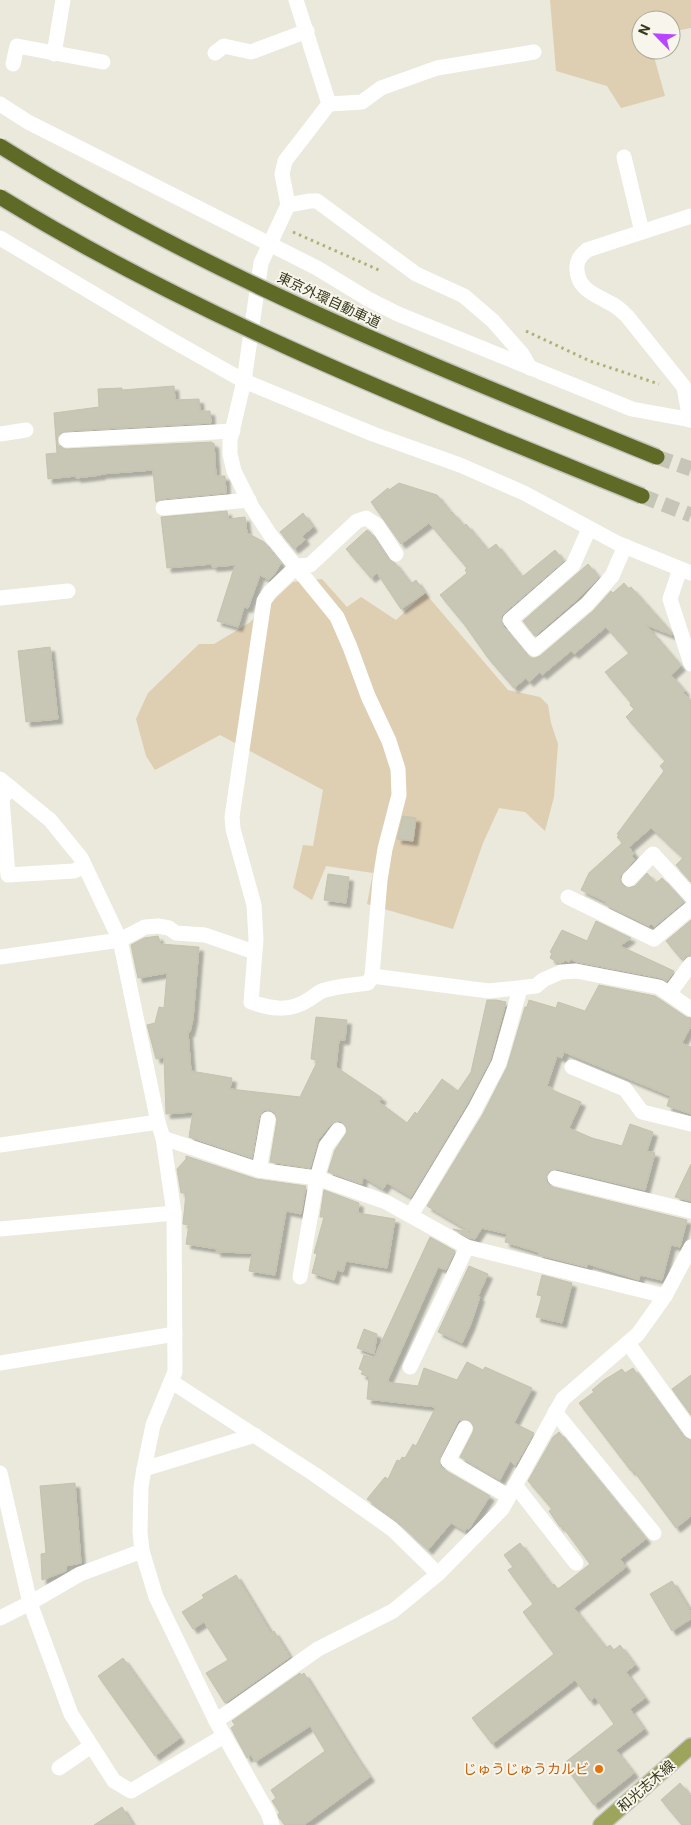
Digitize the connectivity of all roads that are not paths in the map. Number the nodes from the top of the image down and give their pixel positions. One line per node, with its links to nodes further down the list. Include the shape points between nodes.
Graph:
1 (63, 0): 6 (street)
2 (296, 0): 3 (street)
3 (307, 31): 5 (street, via 251,52 224,46); 10 (street)
4 (534, 52): 10 (street, via 437,68 381,88 362,102)
5 (215, 53)
6 (54, 54): 7 (street); 8 (street, via 17,46)
7 (103, 62)
8 (13, 64)
9 (0, 104): 18 (street, via 79,149)
10 (329, 104): 14 (street, via 285,161 282,174)
11 (0, 146): 26 (highway, 東京外環自動車道, bridge, via 117,214 320,314 480,385)
12 (624, 157): 16 (street)
13 (0, 198): 27 (highway, bridge, via 201,306 310,357)
14 (288, 204): 18 (street); 19 (street, via 317,201 416,274 464,296 494,321)
15 (691, 216): 16 (street)
16 (642, 232): 21 (street, via 587,250 577,262 579,280 590,293 627,316 650,344 684,387)
17 (0, 238): 20 (street)
18 (270, 244): 19 (street, via 398,314); 20 (street, via 261,263)
19 (530, 368): 21 (street, via 632,409)
20 (244, 381): 23 (street); 30 (street, via 524,493)
21 (691, 420)
22 (26, 430): 24 (street)
23 (233, 431): 25 (street); 28 (street, via 230,454 234,472)
24 (0, 434)
25 (66, 440)
26 (657, 457)
27 (642, 496)
28 (249, 500): 29 (street); 33 (street, via 271,536)
29 (163, 508)
30 (589, 529): 31 (street); 31 (street, via 573,565 510,620 534,649 587,604 612,576)
31 (624, 546): 34 (street)
32 (396, 554): 33 (street, via 377,525 366,518 356,521 310,564)
33 (296, 566): 45 (street, via 264,601 232,818 232,829 254,905); 48 (street, via 337,617 398,769 399,795 382,865)
34 (686, 571): 37 (street, via 670,600)
35 (68, 591): 36 (street)
36 (0, 598)
37 (691, 664)
38 (5, 783): 39 (street, via 50,820); 39 (street, via 2,800 8,875 74,871)
39 (84, 866): 44 (street)
40 (628, 879): 41 (street, via 653,854)
41 (691, 896)
42 (568, 897): 43 (street, via 654,939)
43 (691, 908)
44 (120, 940): 45 (street, via 145,927 158,926 176,933 205,935); 46 (street); 54 (street)
45 (254, 952): 48 (street, via 251,1002 266,1007 292,1008 323,990 368,983)
46 (0, 957)
47 (691, 964): 50 (street)
48 (372, 976): 49 (street, via 489,991)
49 (520, 989): 50 (street, via 536,986 561,972 576,971 659,987); 64 (street, via 499,1063)
50 (669, 994): 51 (street)
51 (691, 1009)
52 (572, 1067): 55 (street, via 625,1089 642,1112)
53 (268, 1119): 59 (street)
54 (158, 1122): 57 (street); 58 (street)
55 (691, 1124)
56 (338, 1130): 60 (street, via 326,1146)
57 (163, 1138): 59 (street); 63 (street)
58 (0, 1145)
59 (259, 1170): 60 (street)
60 (317, 1178): 64 (street); 68 (street)
61 (555, 1178): 62 (street)
62 (691, 1211)
63 (174, 1213): 65 (street); 70 (street)
64 (411, 1214): 66 (street)
65 (0, 1229)
66 (467, 1247): 69 (street); 73 (street)
67 (691, 1247): 69 (street)
68 (300, 1277)
69 (665, 1296): 71 (street)
70 (175, 1334): 72 (street); 74 (street)
71 (628, 1343): 75 (street, via 563,1399); 77 (street)
72 (0, 1363)
73 (410, 1367)
74 (172, 1382): 78 (street); 79 (street, via 153,1425)
75 (555, 1412): 81 (street); 82 (street)
76 (465, 1428): 81 (street, via 448,1462)
77 (691, 1431)
78 (255, 1435): 79 (street); 85 (street, via 392,1529)
79 (144, 1469): 83 (street, via 140,1514)
80 (0, 1473): 86 (street)
81 (512, 1491): 84 (street); 85 (street, via 502,1508)
82 (654, 1533)
83 (142, 1551): 86 (street, via 80,1574); 88 (street, via 156,1597)
84 (576, 1563)
85 (438, 1574): 88 (street, via 393,1611 318,1650)
86 (30, 1603): 87 (street); 90 (street, via 71,1714)
87 (0, 1618)
88 (216, 1721): 89 (street)
89 (224, 1736): 90 (street, via 131,1791 114,1781); 93 (street, via 268,1812)
90 (91, 1746): 92 (street)
91 (691, 1746): 94 (main road, 和光志木線)
92 (59, 1768)
93 (272, 1825)
94 (602, 1825)

